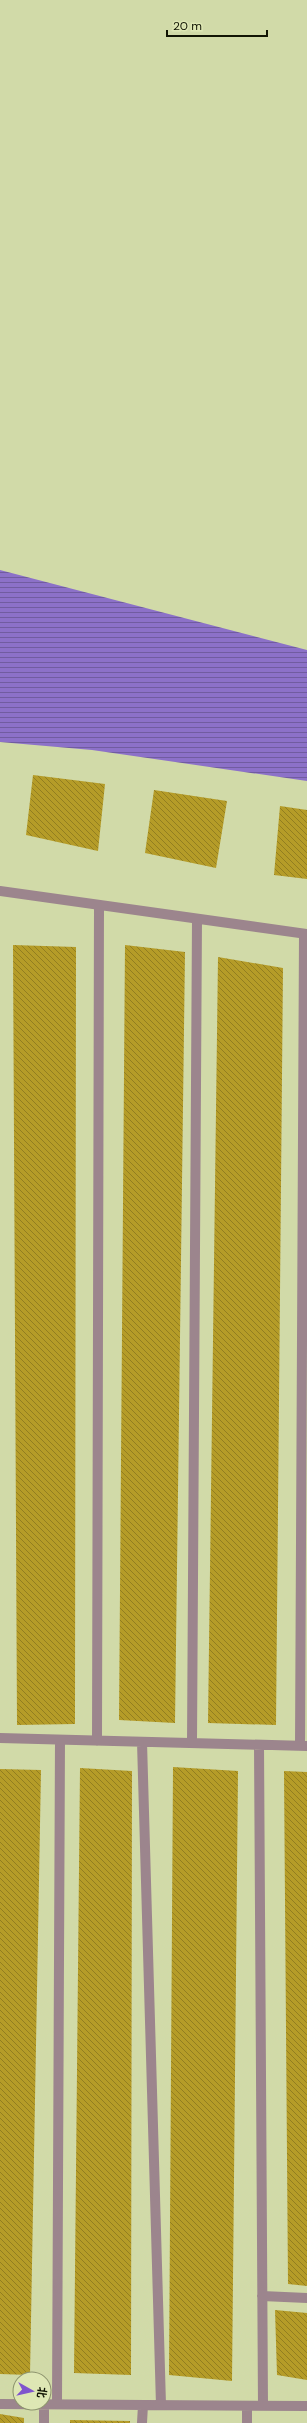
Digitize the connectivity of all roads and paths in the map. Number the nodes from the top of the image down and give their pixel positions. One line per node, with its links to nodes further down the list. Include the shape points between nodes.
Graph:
1 (0, 891): 2 (street)
2 (100, 905): 3 (street); 7 (street)
3 (198, 919): 4 (street); 9 (street)
4 (306, 934): 11 (street)
5 (0, 1738): 6 (street)
6 (60, 1740): 7 (street); 17 (street)
7 (97, 1741): 8 (street)
8 (142, 1742): 9 (street); 19 (street)
9 (192, 1743): 10 (street)
10 (259, 1745): 11 (street); 12 (street)
11 (304, 1746)
12 (262, 2296): 13 (street); 21 (street)
13 (307, 2298)
14 (0, 2404): 15 (street)
15 (12, 2404)
16 (52, 2404): 17 (street)
17 (57, 2404): 18 (street)
18 (143, 2405): 19 (street); 25 (street)
19 (161, 2405): 20 (street)
20 (247, 2406): 21 (street); 26 (street)
21 (263, 2406): 22 (street)
22 (307, 2406)
23 (44, 2411): 24 (street)
24 (44, 2423)
25 (142, 2423)
26 (247, 2423)

